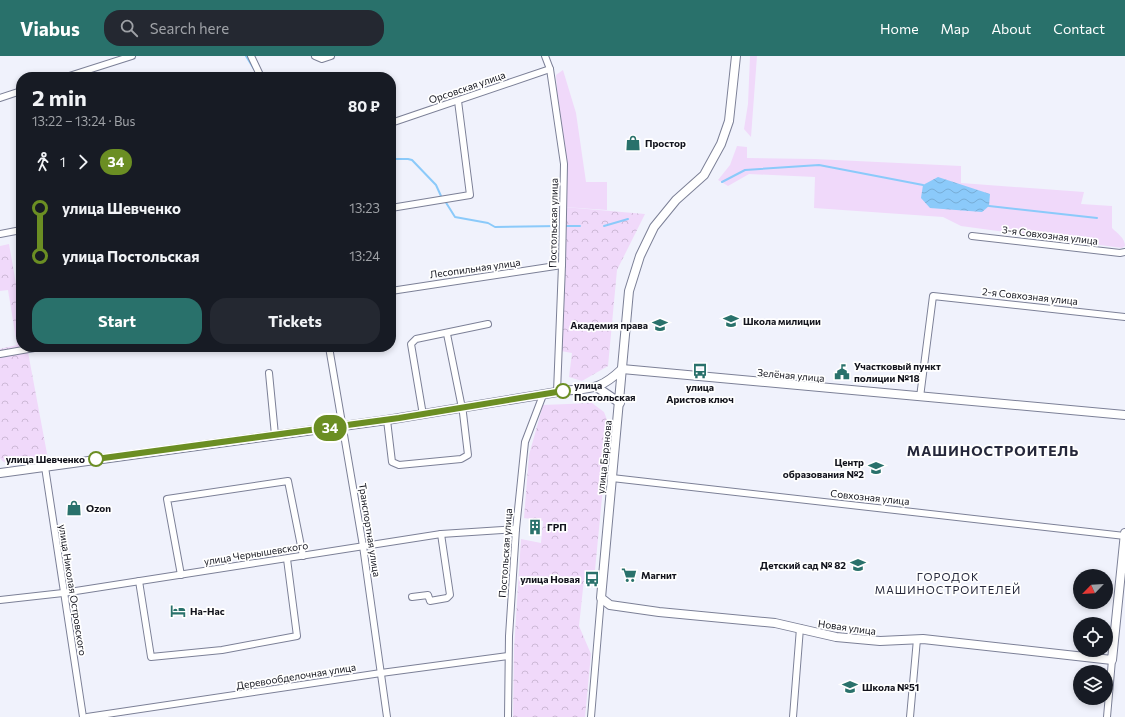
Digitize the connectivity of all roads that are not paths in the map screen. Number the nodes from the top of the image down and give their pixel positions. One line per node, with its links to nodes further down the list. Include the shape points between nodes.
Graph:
1 (132, 56): 8 (street)
2 (251, 56): 9 (street)
3 (314, 56): 4 (street, via 322,59)
4 (331, 56)
5 (545, 56): 7 (street, Постольская улица)
6 (736, 56): 27 (street, улица Баранова, via 729,121 721,144 704,175 676,200 654,227 640,256 629,291)
7 (550, 69): 12 (street, Орсовская улица); 19 (street, Постольская улица, via 564,164)
8 (82, 72)
9 (259, 72)
10 (16, 93): 11 (street)
11 (0, 98)
12 (458, 101): 13 (street, Орсовская улица); 14 (street, via 470,195)
13 (396, 121)
14 (396, 207)
15 (16, 231): 16 (street)
16 (0, 234)
17 (972, 236): 18 (street, 3-я Совхозная улица)
18 (1125, 252)
19 (562, 265): 20 (street, Лесопильная улица); 30 (street, Постольская улица)
20 (396, 290)
21 (1125, 317): 32 (street, 2-я Совхозная улица, via 933,296)
22 (488, 324): 23 (street)
23 (447, 334): 34 (street); 35 (street, via 416,339 411,344)
24 (16, 351): 26 (street)
25 (330, 352): 38 (street, Транспортная улица)
26 (0, 354)
27 (622, 369): 29 (street); 32 (street, Зелёная улица); 33 (street, улица Баранова)
28 (269, 373): 39 (street)
29 (598, 388): 30 (street); 33 (street)
30 (557, 392): 31 (street)
31 (543, 395): 34 (street); 43 (street, Постольская улица, via 525,442)
32 (920, 397): 36 (street, Зелёная улица)
33 (620, 403): 42 (street, улица Баранова)
34 (462, 408): 35 (street); 37 (street, via 468,455 461,459 399,465 392,462)
35 (423, 414): 37 (street)
36 (1125, 415)
37 (387, 420): 38 (street)
38 (342, 426): 39 (street); 46 (street, Транспортная улица)
39 (275, 436): 40 (street)
40 (45, 467): 41 (street); 51 (street, улица Николая Островского)
41 (0, 473)
42 (612, 478): 45 (street, Совхозная улица); 53 (street, улица Баранова)
43 (516, 528): 44 (street, улица Чернышевского); 57 (street, Постольская улица)
44 (441, 534): 46 (street, улица Чернышевского); 52 (street, via 450,595 447,598 430,601 428,595)
45 (1125, 534): 58 (street)
46 (363, 546): 47 (street, улица Чернышевского); 59 (street, Транспортная улица)
47 (303, 556): 48 (street, улица Чернышевского); 49 (street, via 288,481 167,499)
48 (287, 559): 49 (street, улица Чернышевского); 50 (street, via 297,636 222,650 151,657)
49 (181, 575): 50 (street, улица Чернышевского)
50 (139, 581): 51 (street, улица Чернышевского)
51 (63, 593): 54 (street, улица Чернышевского); 60 (street, улица Николая Островского)
52 (412, 597)
53 (601, 598): 55 (street, Новая улица, via 610,605); 64 (street)
54 (0, 600)
55 (800, 628): 56 (street, Новая улица, via 836,637 880,642); 65 (street)
56 (917, 639): 58 (street, Новая улица); 66 (street)
57 (508, 656): 59 (street, Деревообделочная улица); 63 (street, Постольская улица)
58 (1112, 660): 67 (street)
59 (381, 673): 61 (street, Деревообделочная улица); 62 (street, Транспортная улица)
60 (83, 717)
61 (87, 717)
62 (387, 717)
63 (508, 717)
64 (591, 717)
65 (793, 717)
66 (910, 717)
67 (1107, 717)

